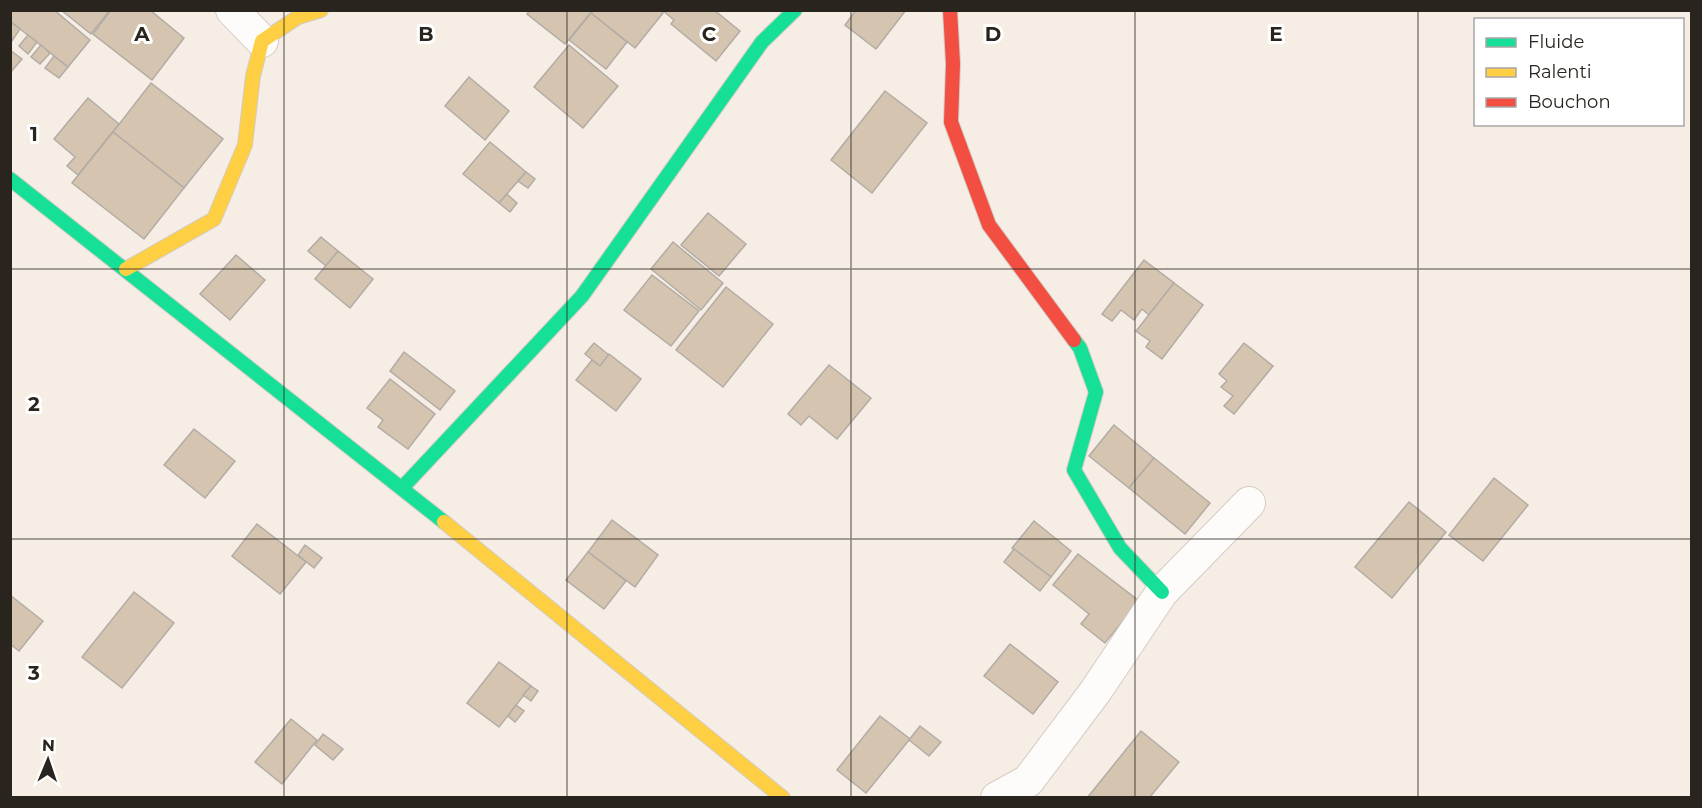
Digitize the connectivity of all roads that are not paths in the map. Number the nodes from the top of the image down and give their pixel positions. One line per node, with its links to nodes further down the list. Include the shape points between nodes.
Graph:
1 (232, 10): 5 (street)
2 (321, 10): 5 (street, via 298,17)
3 (795, 10): 8 (street, via 762,42 582,296)
4 (950, 10): 10 (street, via 951,122 989,225 1080,348 1096,392 1074,470 1120,548)
5 (262, 40): 7 (street, via 253,76 245,145 214,219)
6 (10, 179): 7 (street)
7 (126, 269): 8 (street)
8 (402, 488): 11 (street)
9 (1249, 503): 10 (street)
10 (1161, 591): 12 (street, via 1095,692 1028,781)
11 (783, 798)
12 (997, 798)

